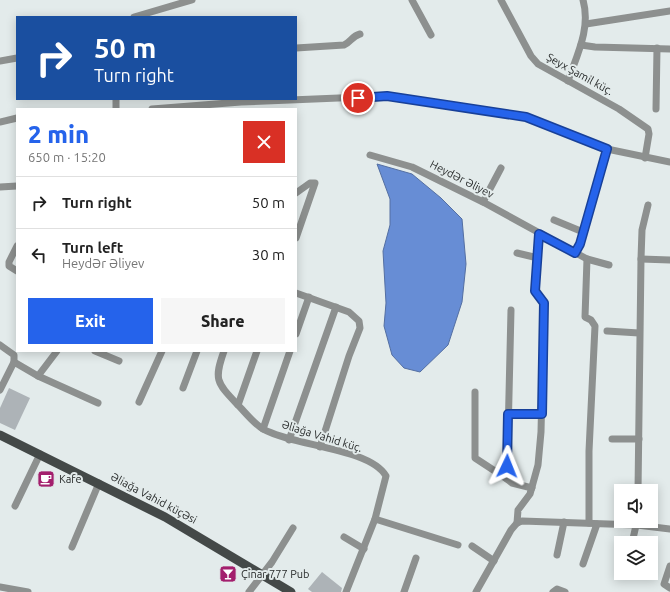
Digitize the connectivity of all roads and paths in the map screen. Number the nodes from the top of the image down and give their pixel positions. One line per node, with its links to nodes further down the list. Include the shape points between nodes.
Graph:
1 (192, 0): 6 (street)
2 (412, 0): 9 (street)
3 (501, 0): 16 (street, Şeyx Şamil küç., via 534,60)
4 (583, 0): 7 (street)
5 (670, 11): 7 (street)
6 (137, 16)
7 (586, 24): 10 (street)
8 (360, 34): 11 (street, via 355,35 344,45)
9 (431, 35)
10 (581, 45): 12 (street); 16 (street)
11 (297, 48)
12 (657, 48): 13 (street); 19 (street)
13 (670, 49)
14 (16, 58): 15 (street)
15 (0, 61)
16 (568, 81): 24 (street, Şeyx Şamil küç., via 644,124 649,134)
17 (241, 105): 18 (street); 22 (street, via 387,96 526,117)
18 (174, 108)
19 (656, 109)
20 (16, 118): 21 (street)
21 (0, 122)
22 (607, 149): 24 (street); 33 (street)
23 (370, 155): 30 (street, Heydər Əliyev, via 398,161)
24 (645, 158): 25 (street)
25 (670, 162)
26 (501, 168): 30 (street)
27 (16, 186): 28 (street)
28 (0, 187)
29 (297, 192): 35 (street, via 310,183 315,183)
30 (483, 202): 34 (street, Heydər Əliyev)
31 (648, 205): 41 (street, via 642,230)
32 (554, 220): 33 (street)
33 (583, 232): 38 (street)
34 (539, 234): 38 (street, Heydər Əliyev); 39 (street)
35 (297, 235)
36 (16, 248): 44 (street, via 9,262 9,266)
37 (517, 253): 39 (street)
38 (575, 253): 40 (street, Heydər Əliyev)
39 (538, 258): 70 (street, via 535,291 544,303)
40 (587, 259): 43 (street, Heydər Əliyev); 85 (street, via 585,317 595,326 589,451)
41 (641, 259): 42 (street); 51 (street)
42 (670, 260)
43 (609, 265)
44 (16, 270)
45 (297, 293): 46 (street)
46 (309, 297): 47 (street); 49 (street)
47 (336, 307): 75 (street); 76 (street, via 349,312 359,321 360,328)
48 (512, 310): 69 (street)
49 (297, 331)
50 (607, 331): 51 (street)
51 (639, 333): 74 (street)
52 (0, 345): 61 (street, via 14,355)
53 (56, 352): 62 (street)
54 (97, 352): 60 (street)
55 (162, 352): 66 (street)
56 (197, 352): 63 (street)
57 (224, 352): 68 (street, Əliağa Vahid küç., via 217,375 222,387)
58 (257, 352): 68 (street)
59 (290, 352): 71 (street)
60 (118, 361)
61 (14, 362): 62 (street); 64 (street)
62 (38, 376): 67 (street)
63 (183, 388)
64 (0, 390)
65 (475, 392): 78 (street, via 475,458)
66 (139, 402)
67 (98, 403)
68 (238, 405): 71 (street, Əliağa Vahid küç.)
69 (508, 414): 70 (street); 78 (street)
70 (542, 414): 81 (street, via 538,465)
71 (263, 429): 75 (street, Əliağa Vahid küç.)
72 (0, 435): 77 (main road, Əliağa Vahid küçəsi)
73 (612, 439): 74 (street)
74 (639, 439): 80 (street)
75 (289, 440): 76 (street, Əliağa Vahid küç.)
76 (320, 447): 83 (street, Əliağa Vahid küç., via 356,456 384,471 386,480)
77 (40, 454): 79 (main road, Əliağa Vahid küçəsi); 82 (street)
78 (507, 479): 81 (street, via 512,483)
79 (99, 484): 95 (street); 102 (main road, Əliağa Vahid küçəsi, via 185,528)
80 (638, 484)
81 (532, 488): 86 (street, via 518,510)
82 (15, 506)
83 (375, 519): 93 (street); 96 (street, Əliağa Vahid küç.)
84 (564, 522): 85 (street); 86 (street, via 529,521); 97 (street)
85 (589, 523): 87 (street)
86 (517, 524): 99 (street)
87 (597, 524): 88 (street); 100 (street)
88 (614, 524)
89 (658, 527): 91 (street)
90 (293, 528): 102 (street)
91 (670, 529)
92 (344, 537): 96 (street)
93 (458, 545)
94 (472, 546): 99 (street)
95 (72, 547)
96 (364, 549): 108 (street, Əliağa Vahid küç.)
97 (557, 555)
98 (416, 558): 109 (street)
99 (494, 561): 110 (street)
100 (583, 564)
101 (670, 566): 104 (street, via 664,584)
102 (263, 574): 106 (street); 107 (main road, Əliağa Vahid küçəsi)
103 (0, 587): 105 (street)
104 (670, 588)
105 (28, 592)
106 (249, 592)
107 (291, 592)
108 (346, 592)
109 (404, 592)
110 (476, 592)
111 (552, 592): 112 (street, via 557,589)
112 (565, 592)

